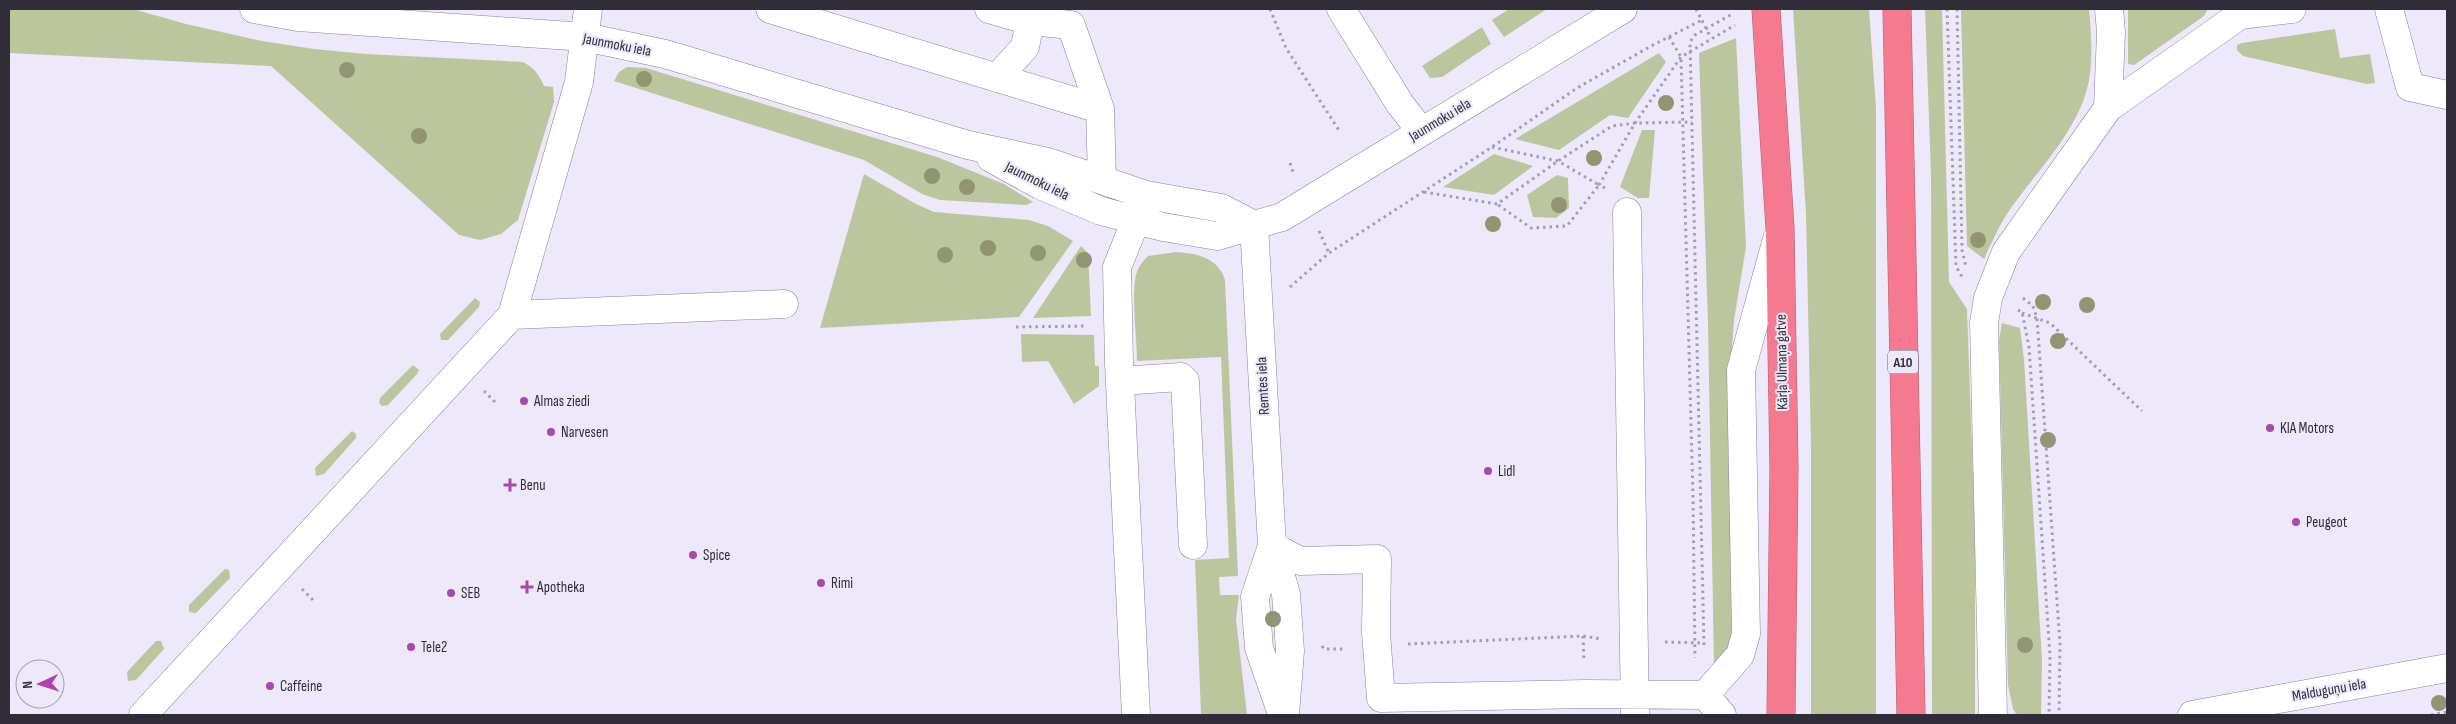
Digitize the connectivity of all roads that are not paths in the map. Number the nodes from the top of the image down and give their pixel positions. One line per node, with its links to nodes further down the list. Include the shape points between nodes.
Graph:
1 (254, 9): 12 (street, Jaunmoku iela, via 298,17)
2 (588, 9): 15 (street)
3 (770, 9): 16 (street)
4 (989, 9): 14 (street)
5 (1341, 9): 20 (street, via 1400,104)
6 (1623, 9): 20 (street, Jaunmoku iela)
7 (1766, 9): 26 (highway, Kārļa Ulmaņa gatve)
8 (1897, 9): 41 (highway, A10)
9 (2109, 9): 18 (street)
10 (2292, 9): 18 (street, via 2240,15)
11 (2389, 9): 17 (street, via 2410,86)
12 (392, 17): 15 (street, Jaunmoku iela)
13 (1067, 17): 14 (street); 19 (street)
14 (1030, 22): 16 (street, via 1025,47)
15 (584, 37): 21 (street, Jaunmoku iela, via 665,54); 28 (street, via 580,82)
16 (996, 78): 19 (street)
17 (2447, 95)
18 (2108, 108): 42 (street, via 2006,252 1988,298 1984,323)
19 (1100, 109): 22 (street)
20 (1421, 131): 25 (street, Jaunmoku iela, via 1282,217)
21 (968, 145): 22 (street, Jaunmoku iela, via 1048,162); 23 (street, Jaunmoku iela, via 1040,185 1101,210)
22 (1102, 179): 23 (street, Jaunmoku iela)
23 (1142, 207): 25 (street, Jaunmoku iela, via 1221,208); 29 (street, via 1117,268)
24 (1627, 212): 35 (street)
25 (1254, 225): 31 (street, Remtes iela)
26 (1780, 228): 33 (street, via 1741,370 1746,634 1740,655); 40 (highway, Kārļa Ulmaņa gatve, via 1784,467)
27 (784, 304): 28 (street)
28 (512, 315): 37 (street)
29 (1120, 381): 30 (street, via 1181,377 1185,381); 38 (street)
30 (1193, 545)
31 (1272, 546): 34 (street, via 1300,560 1377,559 1376,633 1381,698); 39 (street, Remtes iela, via 1286,594 1290,651)
32 (2447, 668): 36 (street, Malduguņu iela)
33 (1707, 702): 35 (street)
34 (1536, 705): 35 (street)
35 (1635, 706)
36 (2205, 714)
37 (143, 715)
38 (1136, 715)
39 (1284, 715)
40 (1781, 715)
41 (1911, 715)
42 (1993, 715)

